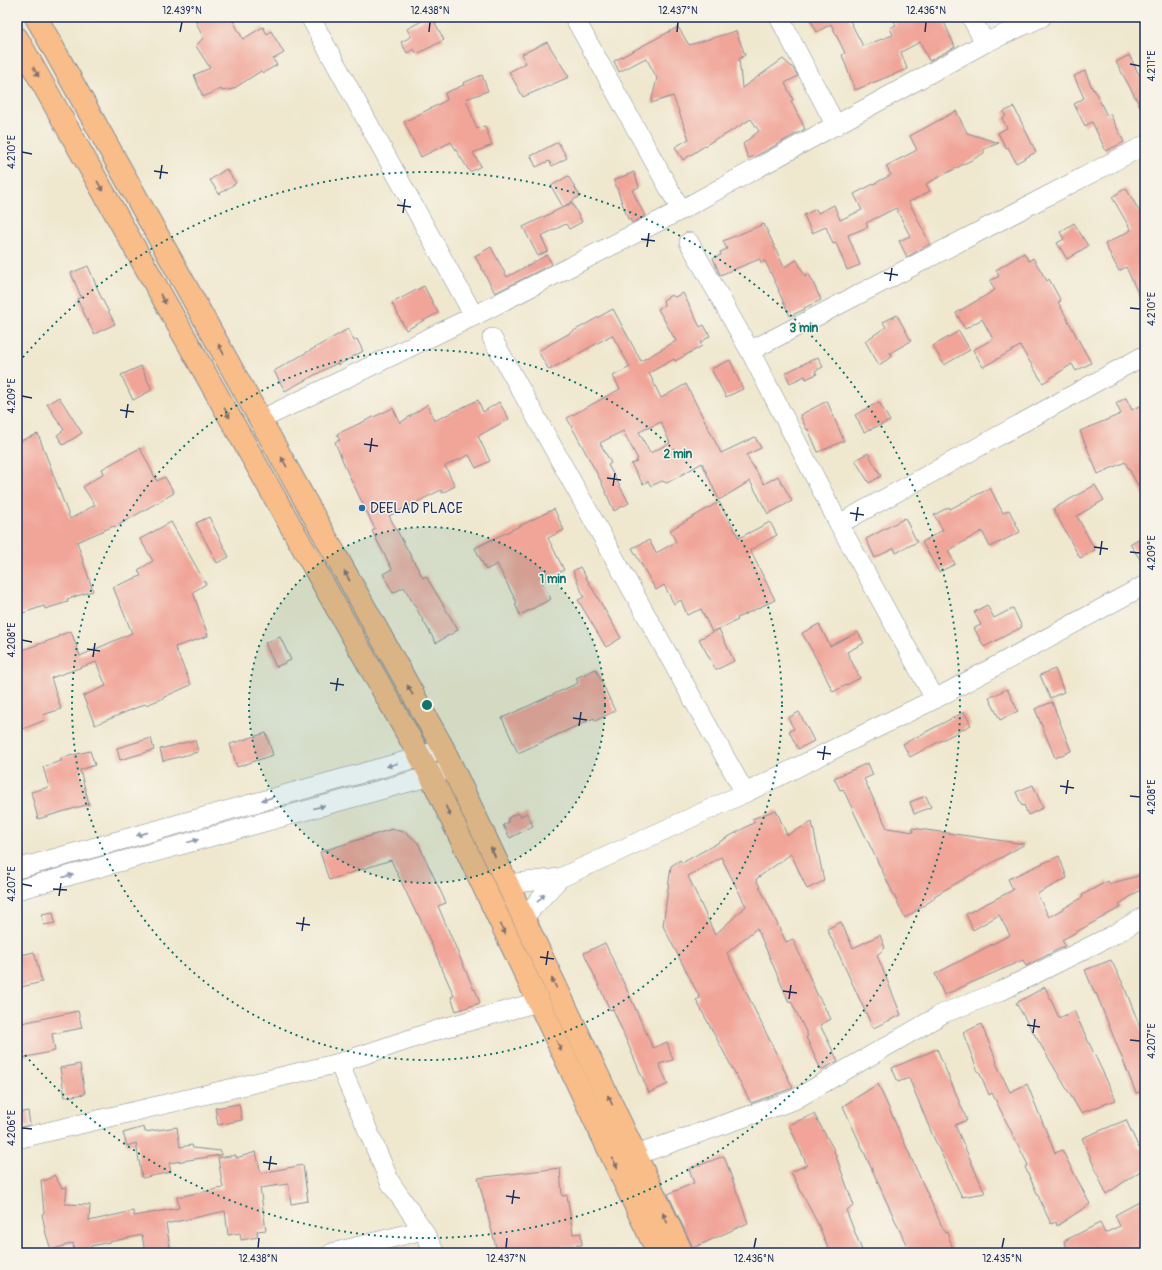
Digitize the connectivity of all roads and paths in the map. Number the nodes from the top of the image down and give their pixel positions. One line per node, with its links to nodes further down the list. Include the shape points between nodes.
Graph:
1 (36, 17): 17 (main road, one-way to 1)
2 (310, 17): 13 (street)
3 (574, 17): 11 (street)
4 (779, 17): 9 (street)
5 (971, 17): 8 (street)
6 (1042, 17): 8 (street)
7 (17, 38): 21 (main road, one-way to 21)
8 (985, 44): 9 (street)
9 (836, 126): 11 (street)
10 (1145, 145): 15 (street)
11 (681, 210): 13 (street)
12 (689, 242): 15 (street)
13 (474, 316): 17 (street)
14 (492, 338): 24 (street)
15 (750, 351): 18 (street)
16 (1145, 355): 18 (street)
17 (260, 420): 22 (main road, one-way to 17)
18 (838, 524): 20 (street)
19 (1145, 585): 20 (street)
20 (935, 699): 24 (street)
21 (420, 757): 22 (street); 23 (main road); 25 (street, one-way to 25)
22 (448, 758): 23 (street); 27 (main road, one-way to 22)
23 (431, 776): 28 (street, one-way to 23); 31 (main road, one-way to 31)
24 (745, 793): 26 (street)
25 (17, 869)
26 (560, 878): 27 (street); 30 (street, one-way to 26)
27 (508, 884): 30 (main road)
28 (17, 890)
29 (1145, 916): 34 (street, via 1115,934 999,992 944,1013 794,1100)
30 (523, 918): 34 (main road, one-way to 30)
31 (538, 1002): 32 (street, via 440,1029); 38 (main road, one-way to 38)
32 (339, 1063): 33 (street); 35 (street, via 390,1182)
33 (17, 1139)
34 (636, 1155): 39 (main road, one-way to 34)
35 (423, 1230): 36 (street); 37 (street)
36 (332, 1253)
37 (435, 1253)
38 (658, 1253)
39 (682, 1253)

